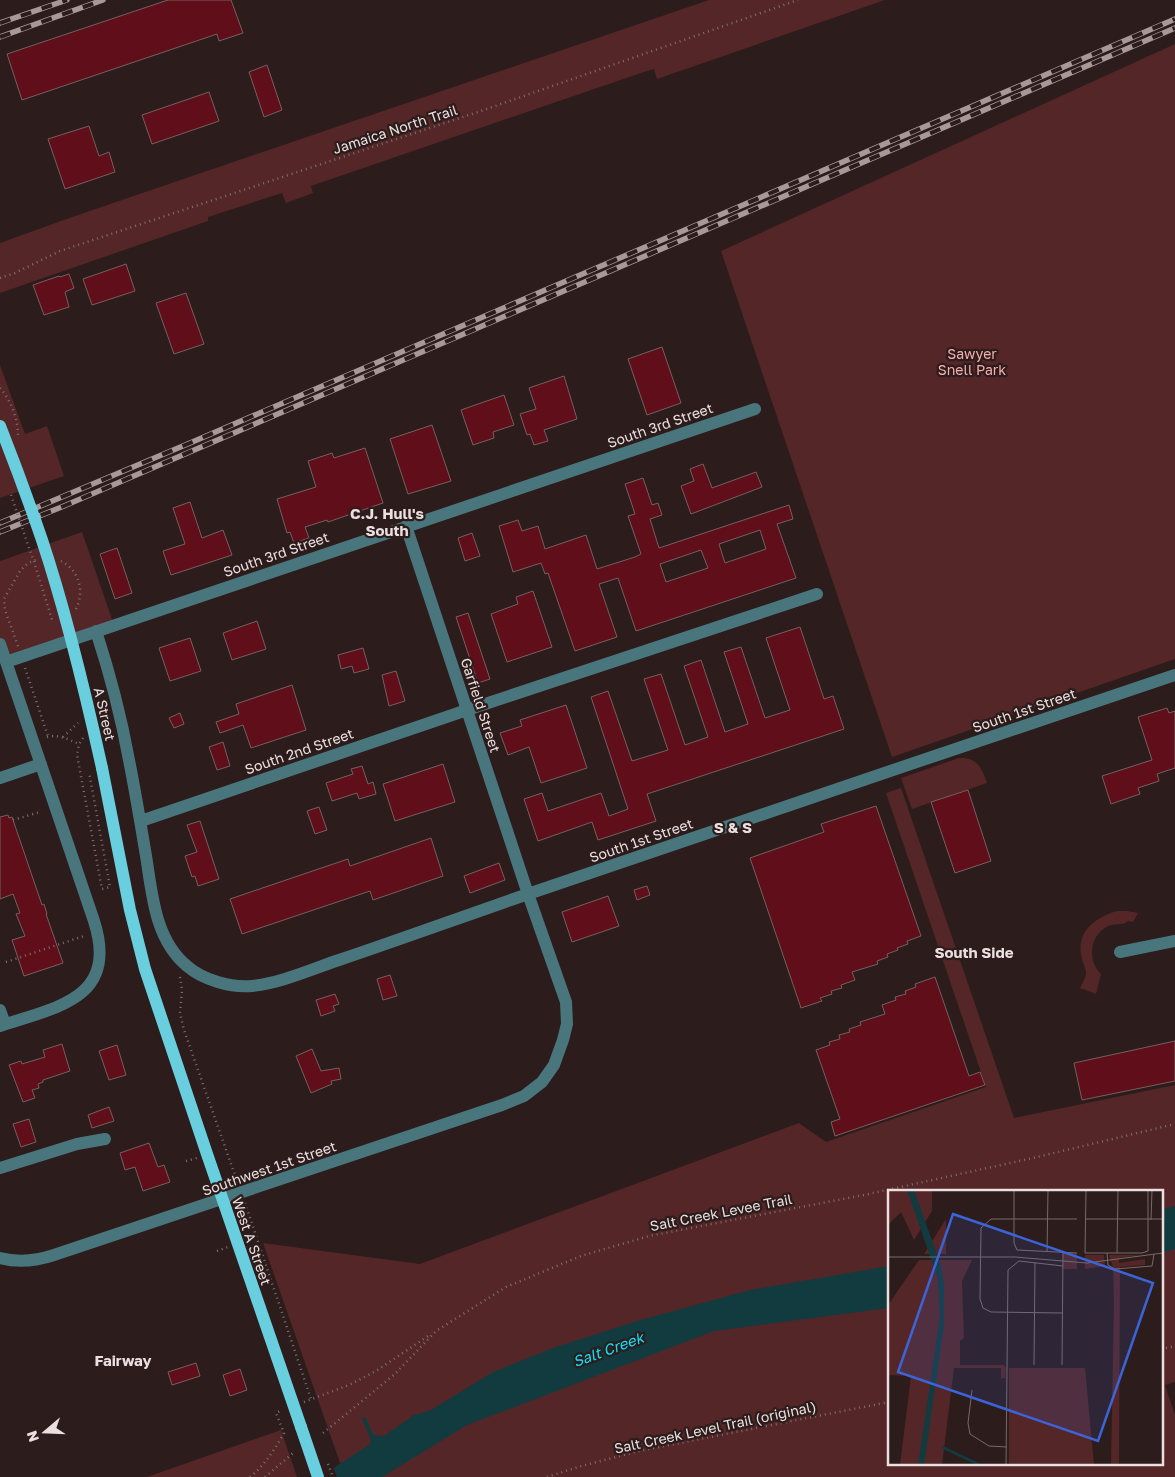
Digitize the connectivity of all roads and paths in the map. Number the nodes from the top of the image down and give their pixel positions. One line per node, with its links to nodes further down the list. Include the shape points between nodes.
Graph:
1 (798, 0): 2 (path, Jamaica North Trail, via 481,111 60,251)
2 (0, 278)
3 (755, 408): 6 (street, South 3rd Street)
4 (0, 426): 35 (main road, A Street, bridge, via 43,541 64,610 102,768 134,928)
5 (9, 488): 8 (path, bridge)
6 (406, 526): 9 (street, South 3rd Street); 13 (street, Garfield Street)
7 (817, 594): 13 (street, South 2nd Street)
8 (54, 627)
9 (96, 631): 11 (street, South 3rd Street); 26 (street, A Street, via 113,686)
10 (0, 644): 11 (street)
11 (6, 662): 18 (street)
12 (1175, 675): 27 (street, South 1st Street)
13 (466, 710): 26 (street, South 2nd Street); 27 (street, Garfield Street)
14 (77, 718): 15 (path)
15 (79, 727)
16 (81, 736): 20 (path)
17 (85, 736): 19 (path)
18 (33, 742): 19 (path, via 56,736); 22 (street)
19 (78, 744): 21 (path, via 77,755 102,889 110,887)
20 (83, 745)
21 (87, 763)
22 (41, 764): 23 (street); 28 (street)
23 (0, 778)
24 (40, 812): 25 (path)
25 (13, 820)
26 (141, 821): 33 (street, A Street, via 156,916 164,936 188,968)
27 (528, 894): 33 (street, South 1st Street, via 270,983); 37 (street, Garfield Street, via 567,1010 567,1024 558,1057)
28 (98, 931): 31 (path); 36 (street, via 100,955 96,972 82,993 68,1002)
29 (1175, 941): 30 (street)
30 (1120, 952)
31 (6, 962)
32 (177, 970): 41 (path, via 182,990 180,1013 184,1030)
33 (228, 984)
34 (0, 1010): 36 (street)
35 (159, 1014): 42 (main road, West A Street)
36 (3, 1025)
37 (542, 1082): 41 (street, Southwest 1st Street, via 524,1096 502,1105)
38 (1175, 1124): 44 (path, Salt Creek Levee Trail, via 864,1195 649,1236 581,1256 506,1287)
39 (105, 1139): 40 (street, via 77,1144)
40 (0, 1168)
41 (241, 1193): 42 (street, Southwest 1st Street); 48 (path)
42 (222, 1200): 43 (street, Southwest 1st Street, via 43,1259); 55 (main road, West A Street, bridge)
43 (0, 1258)
44 (436, 1331): 47 (path, via 376,1371); 51 (path, Salt Creek Levee Trail, via 395,1374)
45 (1175, 1346): 46 (path)
46 (1162, 1349)
47 (348, 1385)
48 (311, 1399)
49 (888, 1402): 56 (path, Salt Creek Level Trail (original), via 639,1452)
50 (284, 1433): 53 (path, via 263,1465)
51 (323, 1433)
52 (292, 1453): 54 (path)
53 (250, 1477)
54 (265, 1477)
55 (318, 1477)
56 (547, 1477)

